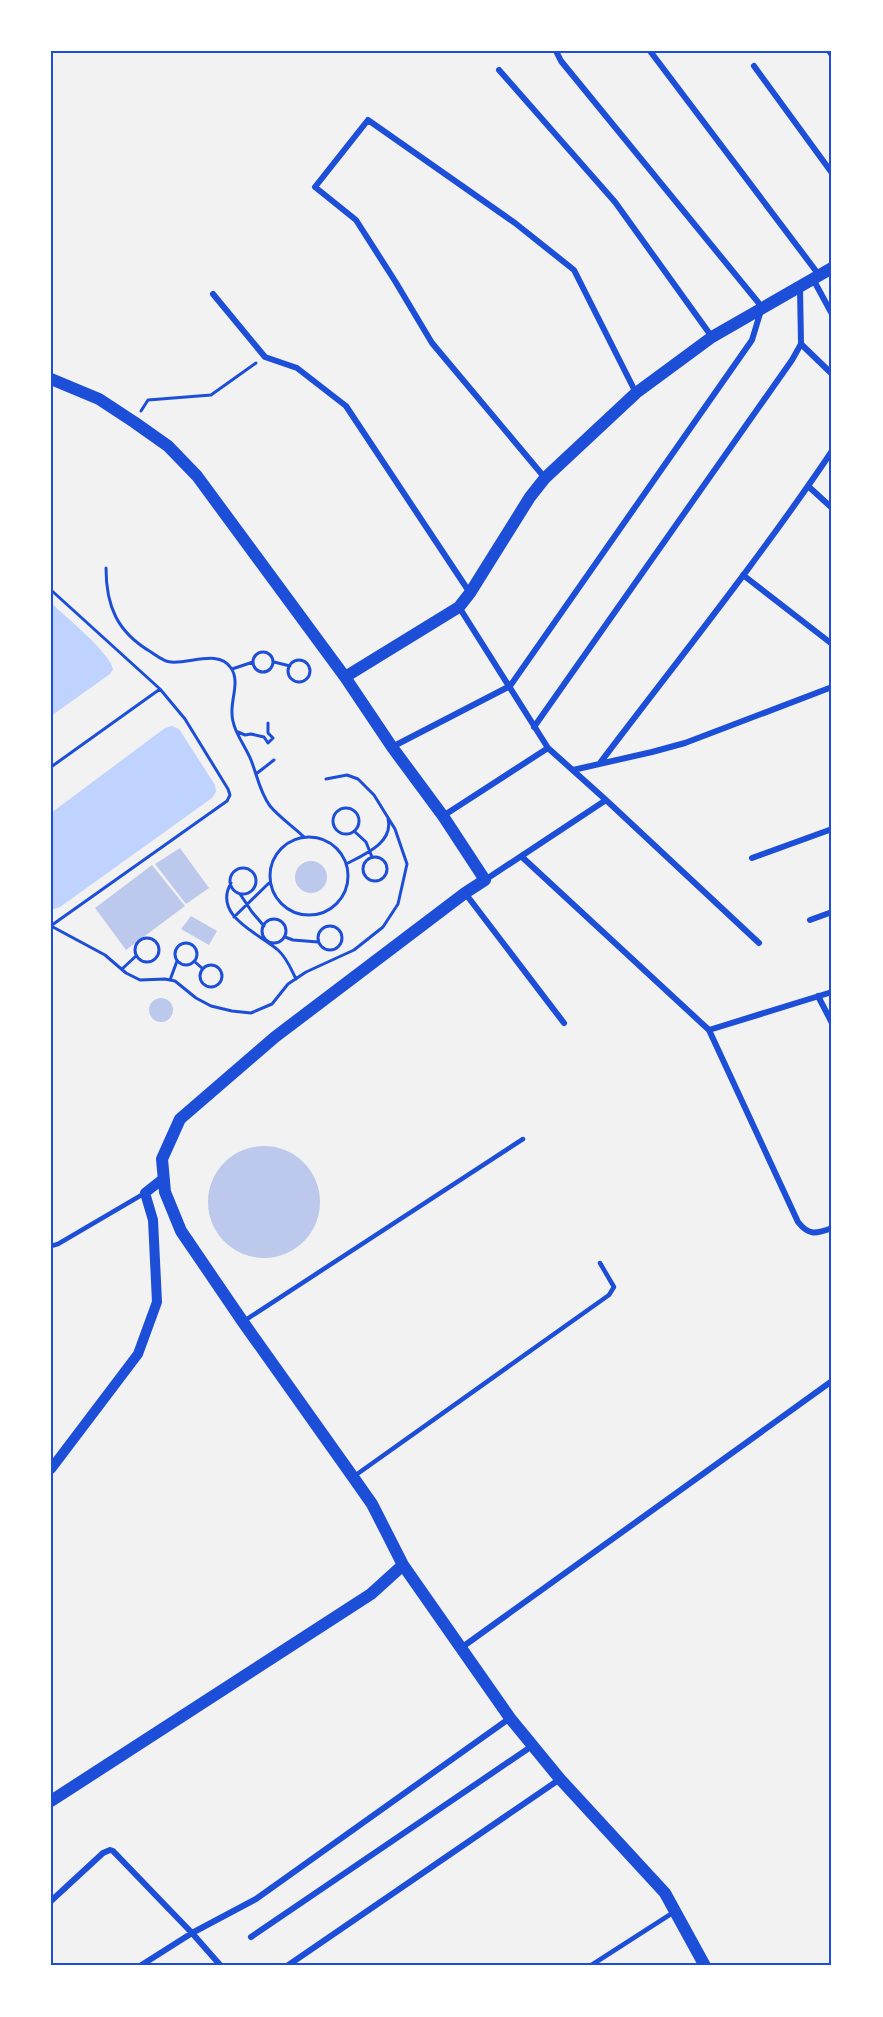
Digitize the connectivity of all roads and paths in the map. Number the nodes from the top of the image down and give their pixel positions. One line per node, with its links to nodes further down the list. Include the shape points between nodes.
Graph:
1 (556, 51): 12 (street)
2 (650, 51): 9 (street)
3 (829, 51): 4 (street)
4 (832, 55)
5 (754, 66): 7 (street)
6 (499, 70): 14 (street, via 615,202)
7 (832, 172)
8 (832, 268): 9 (main road)
9 (816, 277): 10 (main road); 13 (street)
10 (800, 287): 12 (main road); 15 (street)
11 (213, 294): 16 (street)
12 (762, 307): 14 (main road); 36 (street, via 752,340)
13 (832, 314)
14 (712, 337): 19 (main road)
15 (801, 344): 17 (street); 40 (street)
16 (265, 357): 20 (path, via 211,395 148,400); 28 (street, via 297,368 346,406)
17 (832, 374)
18 (51, 379): 20 (main road, via 99,399)
19 (636, 393): 22 (main road); 22 (street, via 574,270 515,223 368,120 315,187 356,220 432,343)
20 (134, 422): 35 (main road, via 168,446 196,476)
21 (832, 451): 23 (street)
22 (545, 478): 28 (main road)
23 (808, 486): 24 (street); 26 (street)
24 (832, 508)
25 (106, 568): 34 (path, via 108,599 128,635 168,662 214,657)
26 (743, 574): 30 (street); 45 (street)
27 (51, 590): 38 (path)
28 (470, 594): 29 (main road)
29 (459, 607): 35 (main road); 36 (street)
30 (832, 644)
31 (253, 662): 32 (path, via 262,672); 32 (path, via 262,651 271,655); 34 (path)
32 (274, 662): 33 (path)
33 (290, 666): 33 (path, via 290,676 295,681 305,680 309,674 308,664 302,660)
34 (232, 669): 41 (path, via 232,715)
35 (345, 677): 42 (main road)
36 (510, 686): 40 (street); 42 (street)
37 (832, 687): 45 (street, via 685,743)
38 (160, 689): 46 (path); 70 (path, via 185,719 230,795 227,801)
39 (268, 723): 41 (path, via 268,733 273,738 268,743 264,736)
40 (534, 727): 43 (street)
41 (237, 731): 48 (path)
42 (392, 747): 52 (main road)
43 (548, 748): 47 (street); 52 (street)
44 (274, 760): 48 (path)
45 (600, 763): 47 (street)
46 (51, 767)
47 (573, 770): 50 (street)
48 (256, 774): 55 (path, via 270,806)
49 (326, 779): 51 (path, via 358,779)
50 (606, 800): 57 (street); 74 (street)
51 (384, 810): 56 (path, via 388,831); 77 (path, via 407,864 398,904 383,927)
52 (442, 816): 61 (main road)
53 (832, 829): 59 (street)
54 (354, 831): 54 (path, via 360,821 357,812 340,809 334,815 334,827 345,834); 56 (path)
55 (304, 837): 60 (path, via 325,840 343,856); 62 (path, via 279,850 272,861)
56 (370, 850): 58 (path); 60 (path)
57 (522, 856): 61 (street); 88 (street)
58 (372, 857): 58 (path, via 363,871 370,880 378,881 388,869 382,858)
59 (752, 858)
60 (346, 864): 62 (path, via 348,880 338,903 314,915 300,915 287,909 277,900)
61 (485, 880): 65 (main road)
62 (270, 882): 66 (path)
63 (231, 884): 64 (path); 64 (path, via 238,869 254,873 253,889); 68 (path, via 226,897)
64 (240, 893): 66 (path)
65 (465, 893): 86 (street); 90 (main road, via 274,1037 180,1119 162,1159)
66 (247, 904): 68 (path); 71 (path)
67 (832, 912): 69 (street)
68 (234, 917): 82 (path, via 281,953)
69 (810, 920)
70 (51, 926): 80 (path)
71 (264, 926): 72 (path, via 263,934 268,940 276,942); 72 (path, via 272,919 279,920 286,928)
72 (284, 936): 73 (path)
73 (318, 942): 75 (path, via 325,950); 75 (path, via 321,929 336,928 342,938)
74 (759, 943)
75 (334, 950): 77 (path)
76 (137, 956): 76 (path, via 144,961 152,960 158,955 158,944 141,939 135,949); 80 (path)
77 (338, 958): 82 (path)
78 (177, 961): 79 (path, via 185,965); 79 (path, via 176,950 188,943 197,954); 83 (path)
79 (194, 961): 81 (path)
80 (122, 969): 83 (path, via 140,980)
81 (203, 969): 81 (path, via 200,976 205,986 219,984 219,968)
82 (296, 979): 83 (path, via 272,1004 251,1012 211,1006)
83 (170, 980)
84 (832, 992): 85 (street)
85 (818, 996): 87 (street); 88 (street)
86 (564, 1023)
87 (832, 1023)
88 (709, 1030): 92 (street, via 798,1222 809,1233)
89 (523, 1139): 95 (lane)
90 (164, 1178): 91 (street); 95 (main road, via 165,1192 181,1231)
91 (145, 1193): 93 (lane); 97 (street, via 153,1220 157,1302 138,1354)
92 (832, 1228)
93 (51, 1246)
94 (600, 1263): 98 (lane, via 614,1287 609,1295)
95 (243, 1322): 98 (main road)
96 (832, 1381): 100 (street)
97 (51, 1469)
98 (353, 1477): 99 (main road, via 372,1504)
99 (403, 1565): 100 (main road); 104 (main road, via 371,1594)
100 (461, 1648): 101 (main road)
101 (510, 1718): 102 (main road); 107 (street, via 256,1899)
102 (533, 1745): 103 (main road); 108 (street)
103 (560, 1779): 106 (main road, via 664,1893); 111 (street)
104 (51, 1801)
105 (51, 1901): 107 (street, via 110,1850)
106 (675, 1912): 112 (lane); 113 (main road)
107 (192, 1933): 109 (street); 110 (street)
108 (251, 1937)
109 (140, 1966)
110 (221, 1966)
111 (287, 1966)
112 (590, 1966)
113 (705, 1966)

